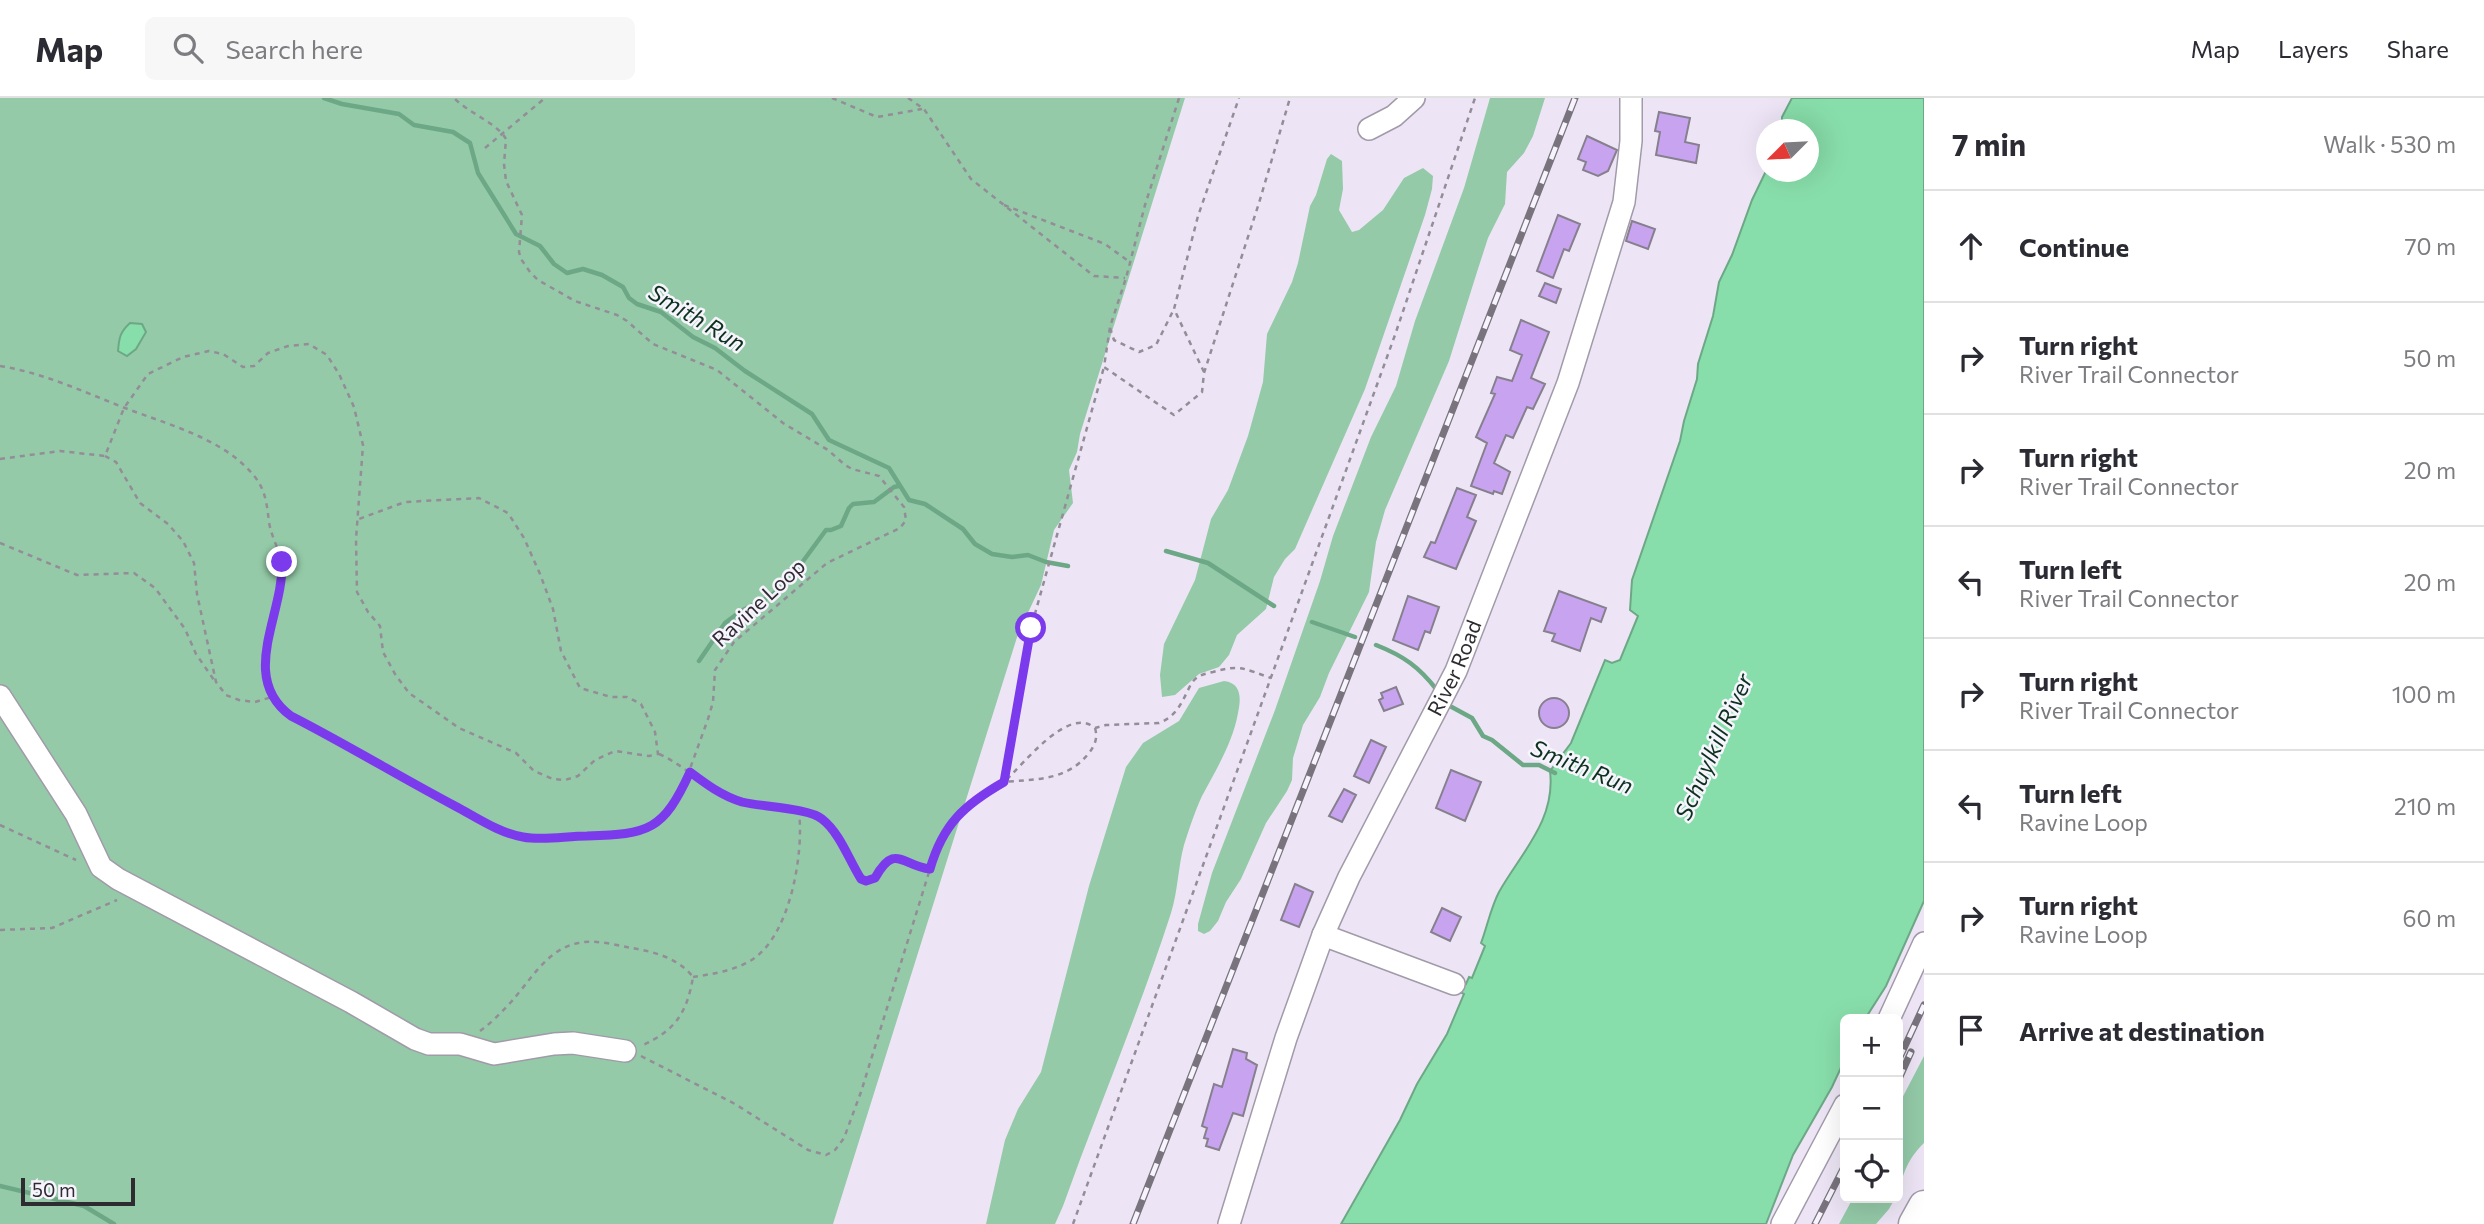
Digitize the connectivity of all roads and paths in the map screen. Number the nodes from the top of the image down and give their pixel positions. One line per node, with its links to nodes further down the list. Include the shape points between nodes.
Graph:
1 (454, 98): 13 (path)
2 (545, 98): 13 (path)
3 (832, 98): 11 (path, via 877,117)
4 (908, 98): 11 (path)
5 (1179, 98): 16 (path)
6 (1240, 98): 18 (path, via 1198,216)
7 (1290, 98): 22 (path)
8 (1414, 98): 12 (street)
9 (1475, 98): 28 (path)
10 (1631, 98): 42 (street, River Road, via 1624,202 1568,383 1456,671)
11 (923, 109): 15 (path, via 971,179)
12 (1369, 129)
13 (503, 134): 14 (path); 34 (path, Ravine Loop, via 506,181 522,215 521,259 538,280 575,302 617,316 653,344 717,370 852,469 873,473 887,484 906,513 904,525 827,563 734,642 715,670 713,702)
14 (485, 148)
15 (1000, 203): 16 (path, via 1105,244); 17 (path, via 1094,276)
16 (1130, 263): 17 (path)
17 (1126, 278): 19 (path)
18 (1174, 309): 19 (path, via 1156,345 1139,352 1114,340); 22 (path)
19 (1110, 327): 21 (path)
20 (0, 366): 23 (path, via 65,383)
21 (1104, 367): 22 (path, via 1174,415 1202,392); 35 (path, via 1031,628)
22 (1204, 373)
23 (124, 408): 24 (path); 26 (path, via 148,374 183,357 209,351 243,367 254,366 268,353 309,344 327,355 354,407 363,445); 31 (path, via 180,429 237,460 256,478 265,495 283,577 265,664)
24 (105, 456): 25 (path, via 60,451); 29 (path, via 116,462 140,503 183,541 194,564)
25 (0, 459)
26 (359, 519): 33 (path, via 405,502 479,498 508,513 540,574 561,651 580,688 641,704 655,732); 33 (path, via 357,592 380,625 383,652 409,693 459,728 516,753 534,771 553,779 578,776 595,760 615,751)
27 (0, 542): 29 (path, via 77,575 134,573 155,588)
28 (1272, 678): 32 (path, via 1237,667 1222,668 1193,681 1184,701 1167,720); 51 (path)
29 (216, 682): 31 (path, via 226,695 239,700)
30 (0, 696): 38 (street, via 76,814)
31 (272, 697): 34 (path, Ravine Loop, via 291,716 520,837 618,835 649,828 665,816)
32 (1095, 728): 35 (path, via 1077,722 1063,728); 35 (path, via 1093,748 1070,771 1044,779)
33 (658, 754): 34 (path)
34 (690, 772): 36 (path, via 727,797)
35 (1004, 782): 39 (path, via 954,819)
36 (799, 812): 39 (path, via 816,815 826,823 861,879 875,878 880,868 897,858); 44 (path, via 801,831 791,893 769,946 728,971)
37 (0, 825): 38 (path)
38 (101, 867): 40 (street)
39 (930, 869): 48 (path, via 861,1092 835,1150 826,1155 808,1150 735,1104)
40 (129, 885): 41 (path, via 121,898 52,928); 47 (street, via 351,1002 402,1034 429,1044)
41 (0, 930)
42 (1323, 935): 45 (street); 52 (street, River Road)
43 (1924, 943): 46 (street)
44 (693, 977): 47 (path, via 675,960 639,949 579,942 550,957 491,1022); 48 (path, via 689,1002 674,1026)
45 (1454, 984)
46 (1891, 1014)
47 (460, 1044): 48 (street, via 494,1054 573,1043)
48 (625, 1051)
49 (1840, 1114): 53 (street)
50 (1924, 1206): 54 (highway)
51 (1073, 1224)
52 (1229, 1224)
53 (1782, 1224)
54 (1914, 1224)

